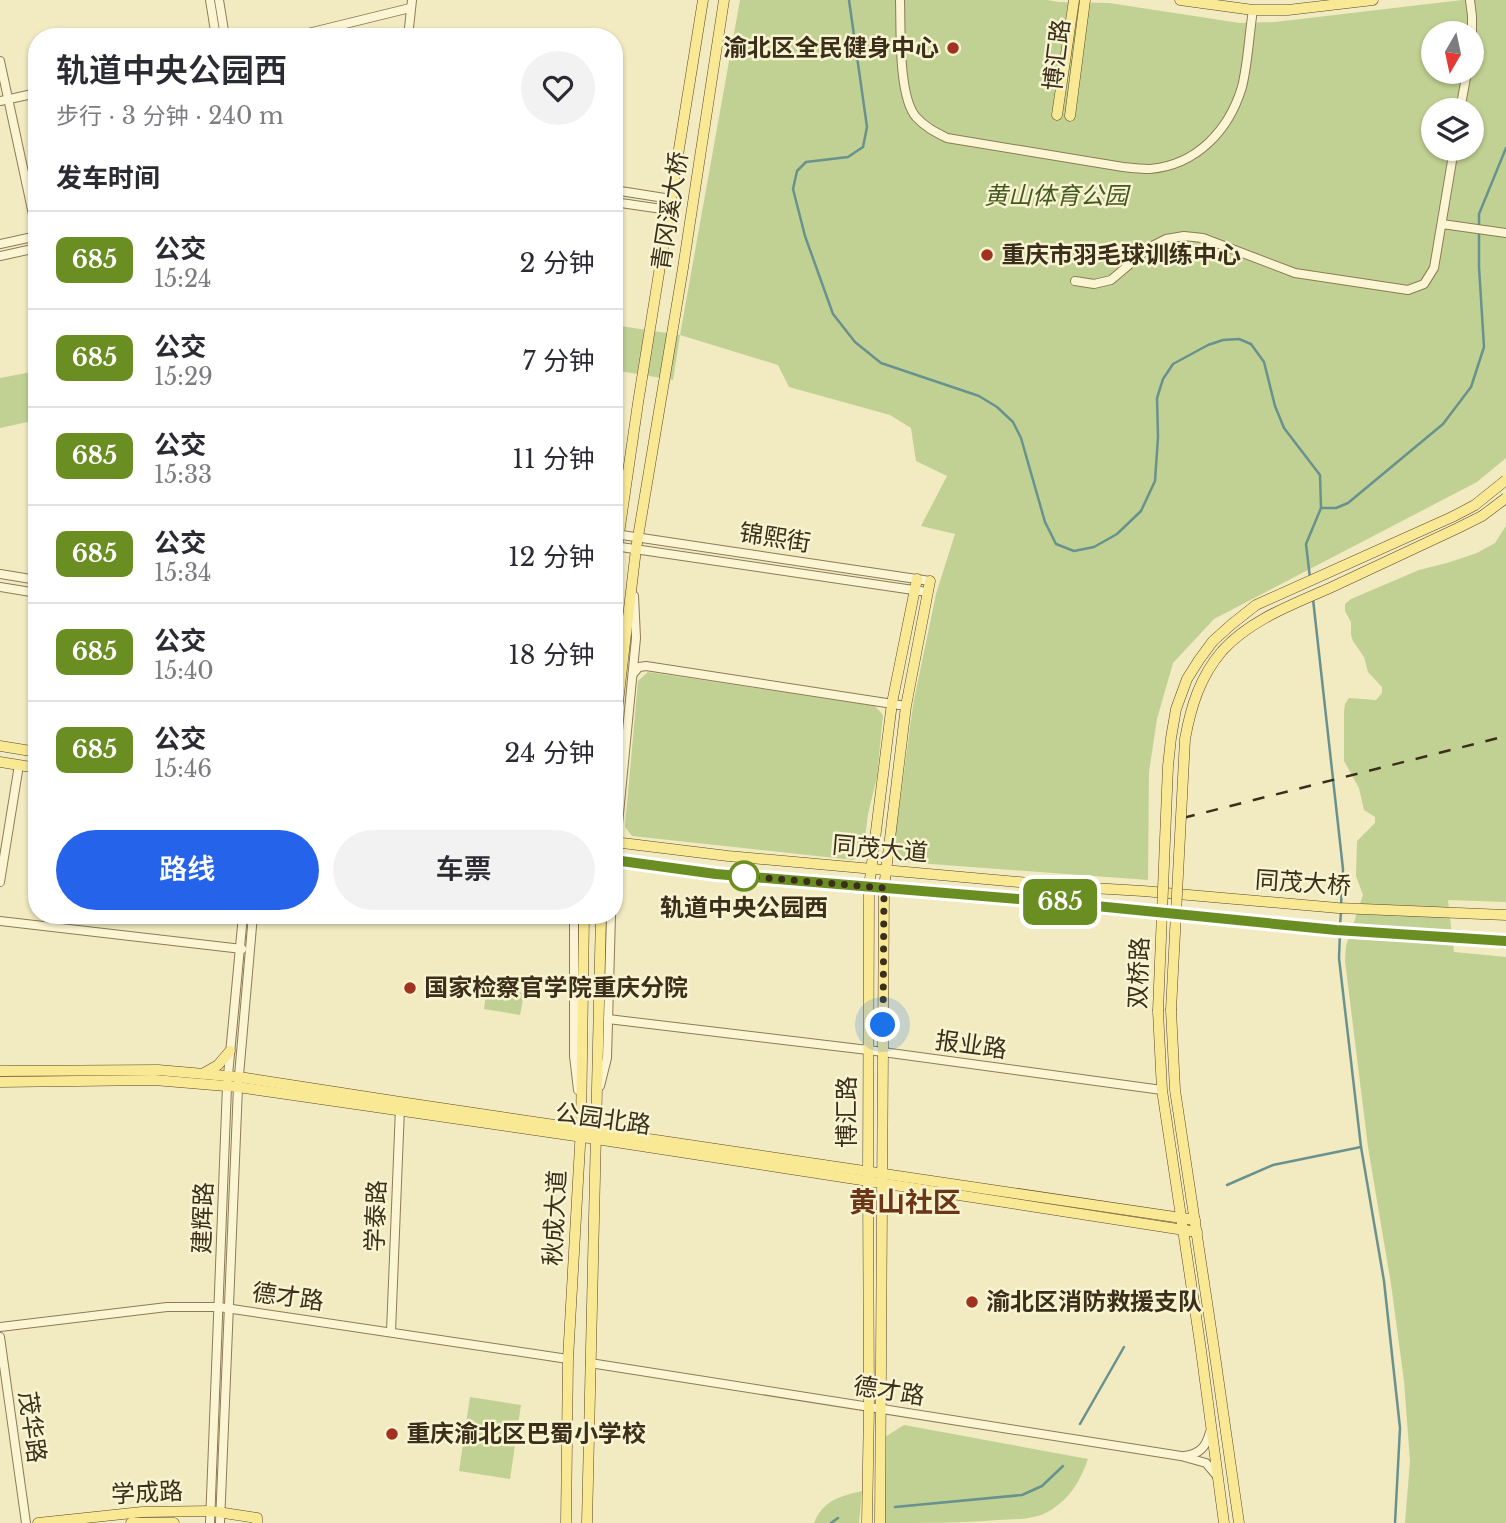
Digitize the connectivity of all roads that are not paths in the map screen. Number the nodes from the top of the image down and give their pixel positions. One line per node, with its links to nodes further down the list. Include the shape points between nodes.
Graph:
1 (210, 0): 14 (street)
2 (219, 0): 15 (street)
3 (702, 0): 27 (main road)
4 (724, 0): 39 (main road, 青冈溪大桥)
5 (900, 0): 12 (street, via 906,96 914,115 930,130 947,138 1150,169 1197,154 1218,135 1233,112)
6 (1074, 0): 21 (main road, 博汇路)
7 (1085, 0): 22 (main road, 博汇路)
8 (1180, 0): 12 (main road)
9 (1373, 0): 12 (main road)
10 (1470, 0): 13 (street)
11 (411, 4): 16 (street); 17 (street)
12 (1253, 10)
13 (1472, 21)
14 (215, 28)
15 (224, 28)
16 (324, 28)
17 (409, 28)
18 (0, 61): 20 (street)
19 (28, 95): 20 (street)
20 (4, 100): 25 (street)
21 (1057, 115)
22 (1070, 116)
23 (1452, 161): 28 (street)
24 (623, 192): 27 (street)
25 (28, 198)
26 (623, 202): 27 (street)
27 (670, 204): 36 (main road, 青冈溪大桥)
28 (1442, 224): 29 (street); 34 (street, via 1434,268 1424,284 1408,290 1295,273 1203,238 1184,236 1150,247 1111,279 1094,284)
29 (1504, 233)
30 (28, 237): 31 (street)
31 (0, 244)
32 (28, 250): 33 (street)
33 (0, 256)
34 (1075, 281)
35 (1506, 480): 90 (main road, 双桥路, bridge, via 1452,517 1255,605 1213,642 1187,679 1176,709 1168,766 1158,1011)
36 (623, 497)
37 (1506, 498): 100 (main road, 双桥路, bridge, via 1458,528 1262,619 1223,650 1199,687 1185,738 1171,1010 1175,1090)
38 (623, 535): 39 (street, 锦熙街)
39 (638, 537): 41 (main road); 45 (street, 锦熙街)
40 (623, 547): 41 (street, 锦熙街)
41 (636, 549): 43 (main road); 48 (street, 锦熙街)
42 (0, 574): 44 (street)
43 (632, 574): 51 (main road); 52 (street, via 636,638)
44 (28, 579)
45 (917, 579): 46 (street, 锦熙街); 48 (main road, 博汇路)
46 (930, 581): 50 (main road, 博汇路)
47 (0, 587): 49 (street)
48 (914, 590): 50 (street, 锦熙街); 53 (main road, 博汇路)
49 (28, 592)
50 (927, 592): 54 (main road, 博汇路)
51 (623, 655)
52 (632, 675): 53 (street, via 646,666); 57 (street)
53 (892, 703): 54 (street); 63 (main road, 博汇路)
54 (906, 706): 64 (main road, 博汇路)
55 (0, 746): 56 (main road)
56 (28, 751)
57 (623, 759)
58 (0, 762): 59 (main road)
59 (19, 765): 60 (main road); 65 (street)
60 (28, 766)
61 (623, 843): 63 (main road, 同茂大道)
62 (623, 863): 66 (main road, 同茂大道)
63 (870, 870): 64 (main road, 同茂大道); 66 (main road, 博汇路)
64 (885, 871): 67 (main road, 博汇路); 68 (main road, 同茂大道)
65 (0, 882)
66 (869, 887): 67 (main road, 同茂大道); 82 (main road, 博汇路)
67 (884, 888): 69 (main road, 同茂大道); 84 (main road, 博汇路)
68 (1143, 891): 70 (main road, 同茂大桥, bridge, via 1338,908)
69 (1140, 911): 78 (main road, 同茂大桥, bridge)
70 (1506, 915)
71 (0, 921): 80 (street)
72 (243, 924): 80 (street, 建辉路)
73 (251, 924): 80 (street, 建辉路)
74 (575, 924): 93 (street, via 574,1056)
75 (584, 924): 93 (main road, 秋成大道)
76 (601, 924): 91 (main road, 秋成大道)
77 (611, 924): 81 (street)
78 (1489, 940): 79 (highway)
79 (1506, 942)
80 (244, 949): 83 (street, 建辉路); 89 (street, 建辉路)
81 (608, 1019): 82 (street, 报业路); 91 (street, via 607,1058)
82 (868, 1050): 84 (street, 报业路); 96 (main road, 博汇路)
83 (230, 1051): 86 (main road); 87 (street, 建辉路)
84 (883, 1052): 90 (street, 报业路); 97 (main road, 博汇路)
85 (0, 1071): 86 (main road, 公园北路)
86 (202, 1074): 87 (main road, 公园北路)
87 (227, 1081): 88 (main road, 公园北路); 89 (main road, 公园北路); 103 (street, 建辉路)
88 (0, 1082)
89 (239, 1082): 92 (main road, 公园北路); 104 (street, 建辉路)
90 (1162, 1090): 99 (main road, 双桥路)
91 (597, 1102): 95 (main road, 秋成大道)
92 (400, 1106): 94 (main road, 公园北路); 106 (street, 学泰路)
93 (581, 1113): 94 (main road, 秋成大道)
94 (580, 1133): 95 (main road, 公园北路); 108 (main road, 秋成大道)
95 (596, 1135): 96 (main road, 公园北路); 109 (main road, 秋成大道)
96 (868, 1176): 97 (main road, 公园北路); 110 (main road, 博汇路)
97 (882, 1178): 98 (main road, 公园北路); 110 (main road, 博汇路)
98 (1117, 1214): 99 (main road, 公园北路); 101 (main road, 公园北路)
99 (1181, 1218): 100 (main road, 公园北路); 101 (main road, 双桥路)
100 (1195, 1220): 102 (main road, 双桥路)
101 (1183, 1230): 102 (main road, 公园北路); 111 (main road, 双桥路)
102 (1197, 1232): 126 (main road, 双桥路)
103 (219, 1307): 104 (street, 德才路); 105 (street, 德才路, via 167,1307); 114 (street, 建辉路)
104 (230, 1308): 106 (street, 德才路); 114 (street, 建辉路)
105 (0, 1327)
106 (391, 1332): 108 (street, 德才路)
107 (0, 1337): 116 (street, 茂华路)
108 (568, 1359): 121 (main road, 秋成大道)
109 (590, 1363): 110 (street, 德才路); 122 (main road, 秋成大道)
110 (874, 1408): 112 (street, 德才路); 123 (main road, 博汇路); 124 (main road, 博汇路)
111 (1211, 1428): 112 (street, via 1202,1449); 113 (main road, 双桥路)
112 (1181, 1456): 113 (street, 德才路, via 1206,1463)
113 (1217, 1476): 125 (main road, 双桥路)
114 (218, 1516): 115 (main road, 学成路); 117 (main road, 学成路, via 142,1512); 120 (street, 建辉路)
115 (257, 1520)
116 (26, 1523)
117 (38, 1523)
118 (131, 1523): 119 (main road, 学成路)
119 (174, 1523)
120 (210, 1523)
121 (566, 1523)
122 (587, 1523)
123 (867, 1523)
124 (880, 1523)
125 (1224, 1523)
126 (1239, 1523)

